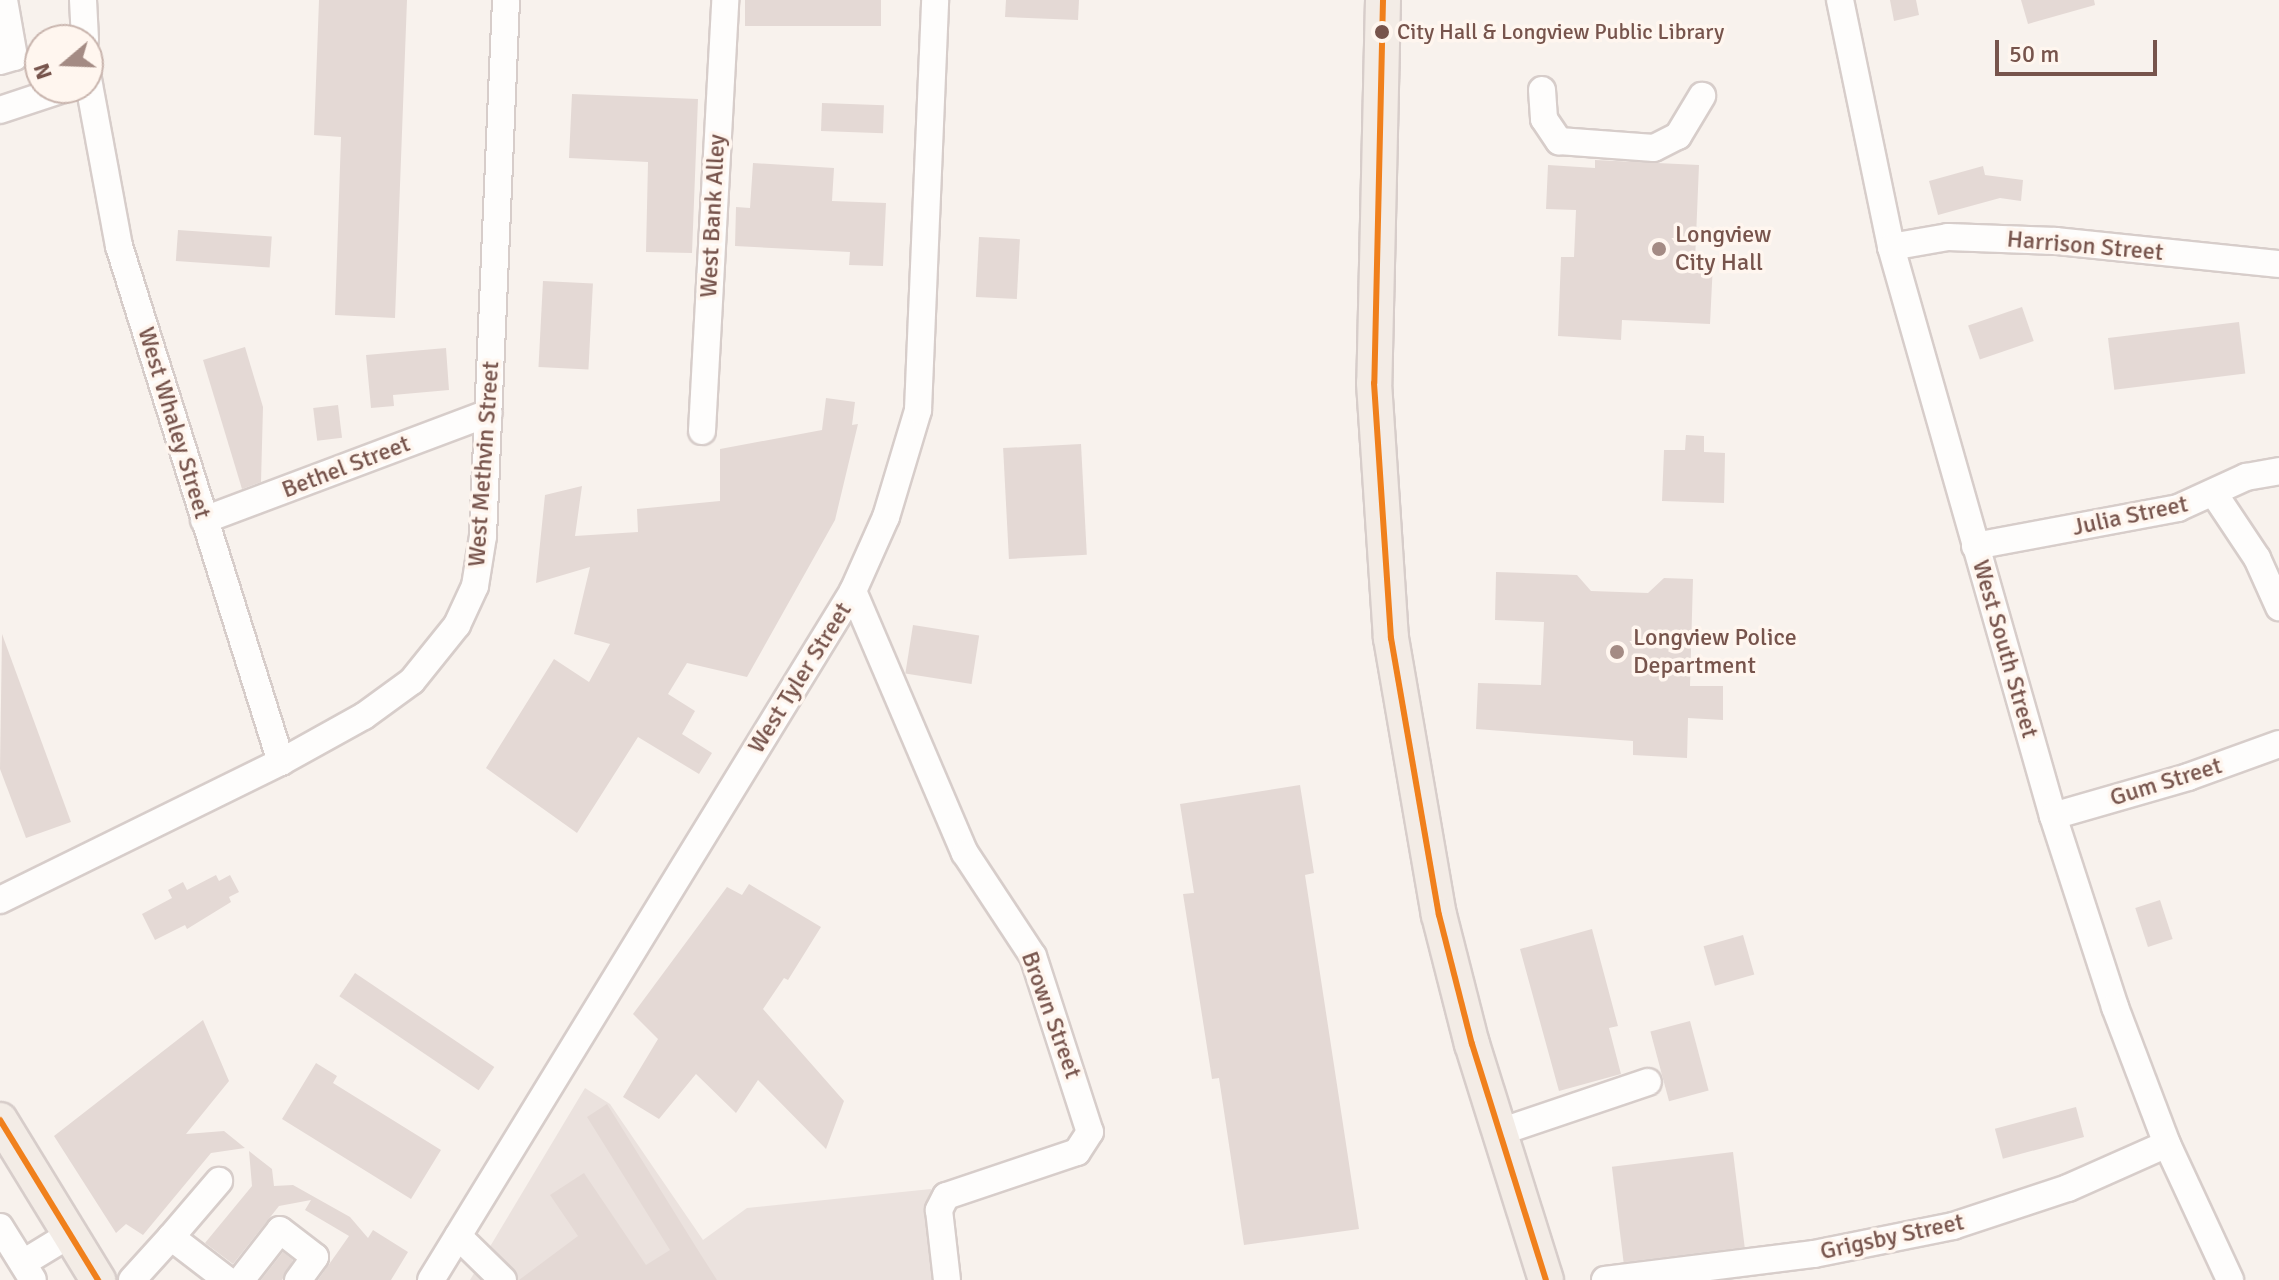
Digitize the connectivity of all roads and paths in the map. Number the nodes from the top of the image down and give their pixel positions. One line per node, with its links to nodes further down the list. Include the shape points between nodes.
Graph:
1 (4, 0): 9 (street, via 14,57)
2 (83, 0): 8 (street)
3 (506, 0): 17 (street, West Methvin Street)
4 (725, 0): 18 (street, West Bank Alley)
5 (935, 0): 23 (street, West Tyler Street, via 918,410 900,482)
6 (1383, 0): 31 (main road, via 1374,383 1391,638 1439,915)
7 (1840, 0): 15 (street, West South Street)
8 (84, 24)
9 (0, 61)
10 (1542, 90): 11 (street, via 1544,119 1559,141 1654,148 1678,136)
11 (1702, 96)
12 (24, 102): 14 (street)
13 (92, 104): 21 (street, West Whaley Street, via 114,225)
14 (0, 110)
15 (1891, 247): 16 (street, Harrison Street, via 1948,237 2056,241); 22 (street, West South Street)
16 (2279, 264)
17 (489, 413): 21 (street, Bethel Street); 26 (street, West Methvin Street, via 480,562 457,625 432,660 391,698)
18 (702, 431)
19 (2279, 471): 20 (street, Julia Street, via 2246,477)
20 (2215, 495): 22 (street, Julia Street, via 2167,511); 24 (street, via 2257,558)
21 (204, 520): 26 (street, West Whaley Street)
22 (1975, 546): 27 (street, West South Street)
23 (853, 591): 36 (street, West Tyler Street); 46 (street, Brown Street, via 965,853 1033,956 1090,1132 1077,1152 946,1196 939,1210)
24 (2279, 607)
25 (2279, 744): 27 (street, Gum Street)
26 (281, 762): 28 (street, West Methvin Street)
27 (2053, 816): 32 (street, West South Street, via 2115,1007)
28 (0, 900)
29 (1648, 1082): 31 (street)
30 (0, 1120): 35 (main road)
31 (1500, 1132): 47 (main road)
32 (2167, 1144): 48 (street, Grigsby Street, via 2068,1188 1953,1226 1814,1254); 49 (street, West South Street)
33 (219, 1181): 37 (street)
34 (0, 1227): 38 (street)
35 (69, 1235): 38 (street); 40 (main road)
36 (458, 1236): 44 (street, West Tyler Street); 45 (street)
37 (171, 1237): 39 (street); 41 (street)
38 (28, 1272)
39 (142, 1276)
40 (98, 1280)
41 (227, 1280)
42 (241, 1280): 43 (street, via 280,1230 315,1257)
43 (298, 1280)
44 (431, 1280)
45 (503, 1280)
46 (947, 1280)
47 (1546, 1280)
48 (1605, 1280)
49 (2230, 1280)

